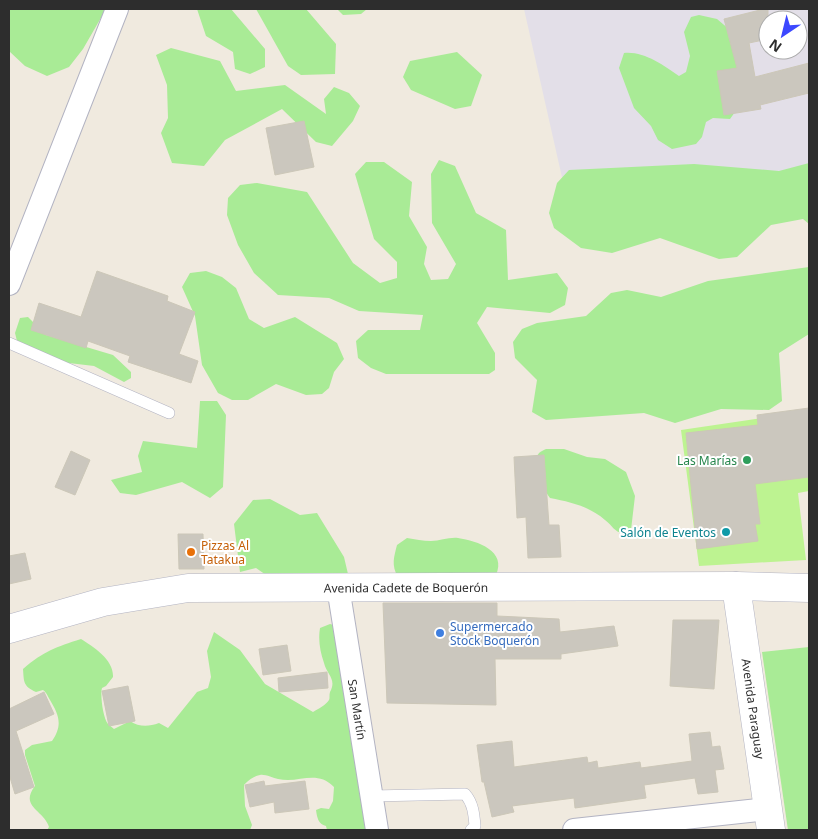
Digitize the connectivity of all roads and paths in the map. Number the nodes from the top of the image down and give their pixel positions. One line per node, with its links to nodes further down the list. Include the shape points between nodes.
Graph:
1 (117, 9): 2 (street)
2 (9, 284)
3 (9, 343): 4 (lane)
4 (169, 413)
5 (736, 586): 6 (main road, Avenida Cadete de Boquerón); 7 (main road, Avenida Cadete de Boquerón); 10 (main road, Avenida Paraguay)
6 (338, 587): 8 (main road, Avenida Cadete de Boquerón, via 188,588 103,602); 9 (street, San Martín)
7 (809, 588)
8 (9, 629)
9 (372, 796): 11 (street, San Martín); 12 (lane, via 465,794 474,814)
10 (769, 820): 13 (street)
11 (377, 830)
12 (472, 830)
13 (574, 830)

